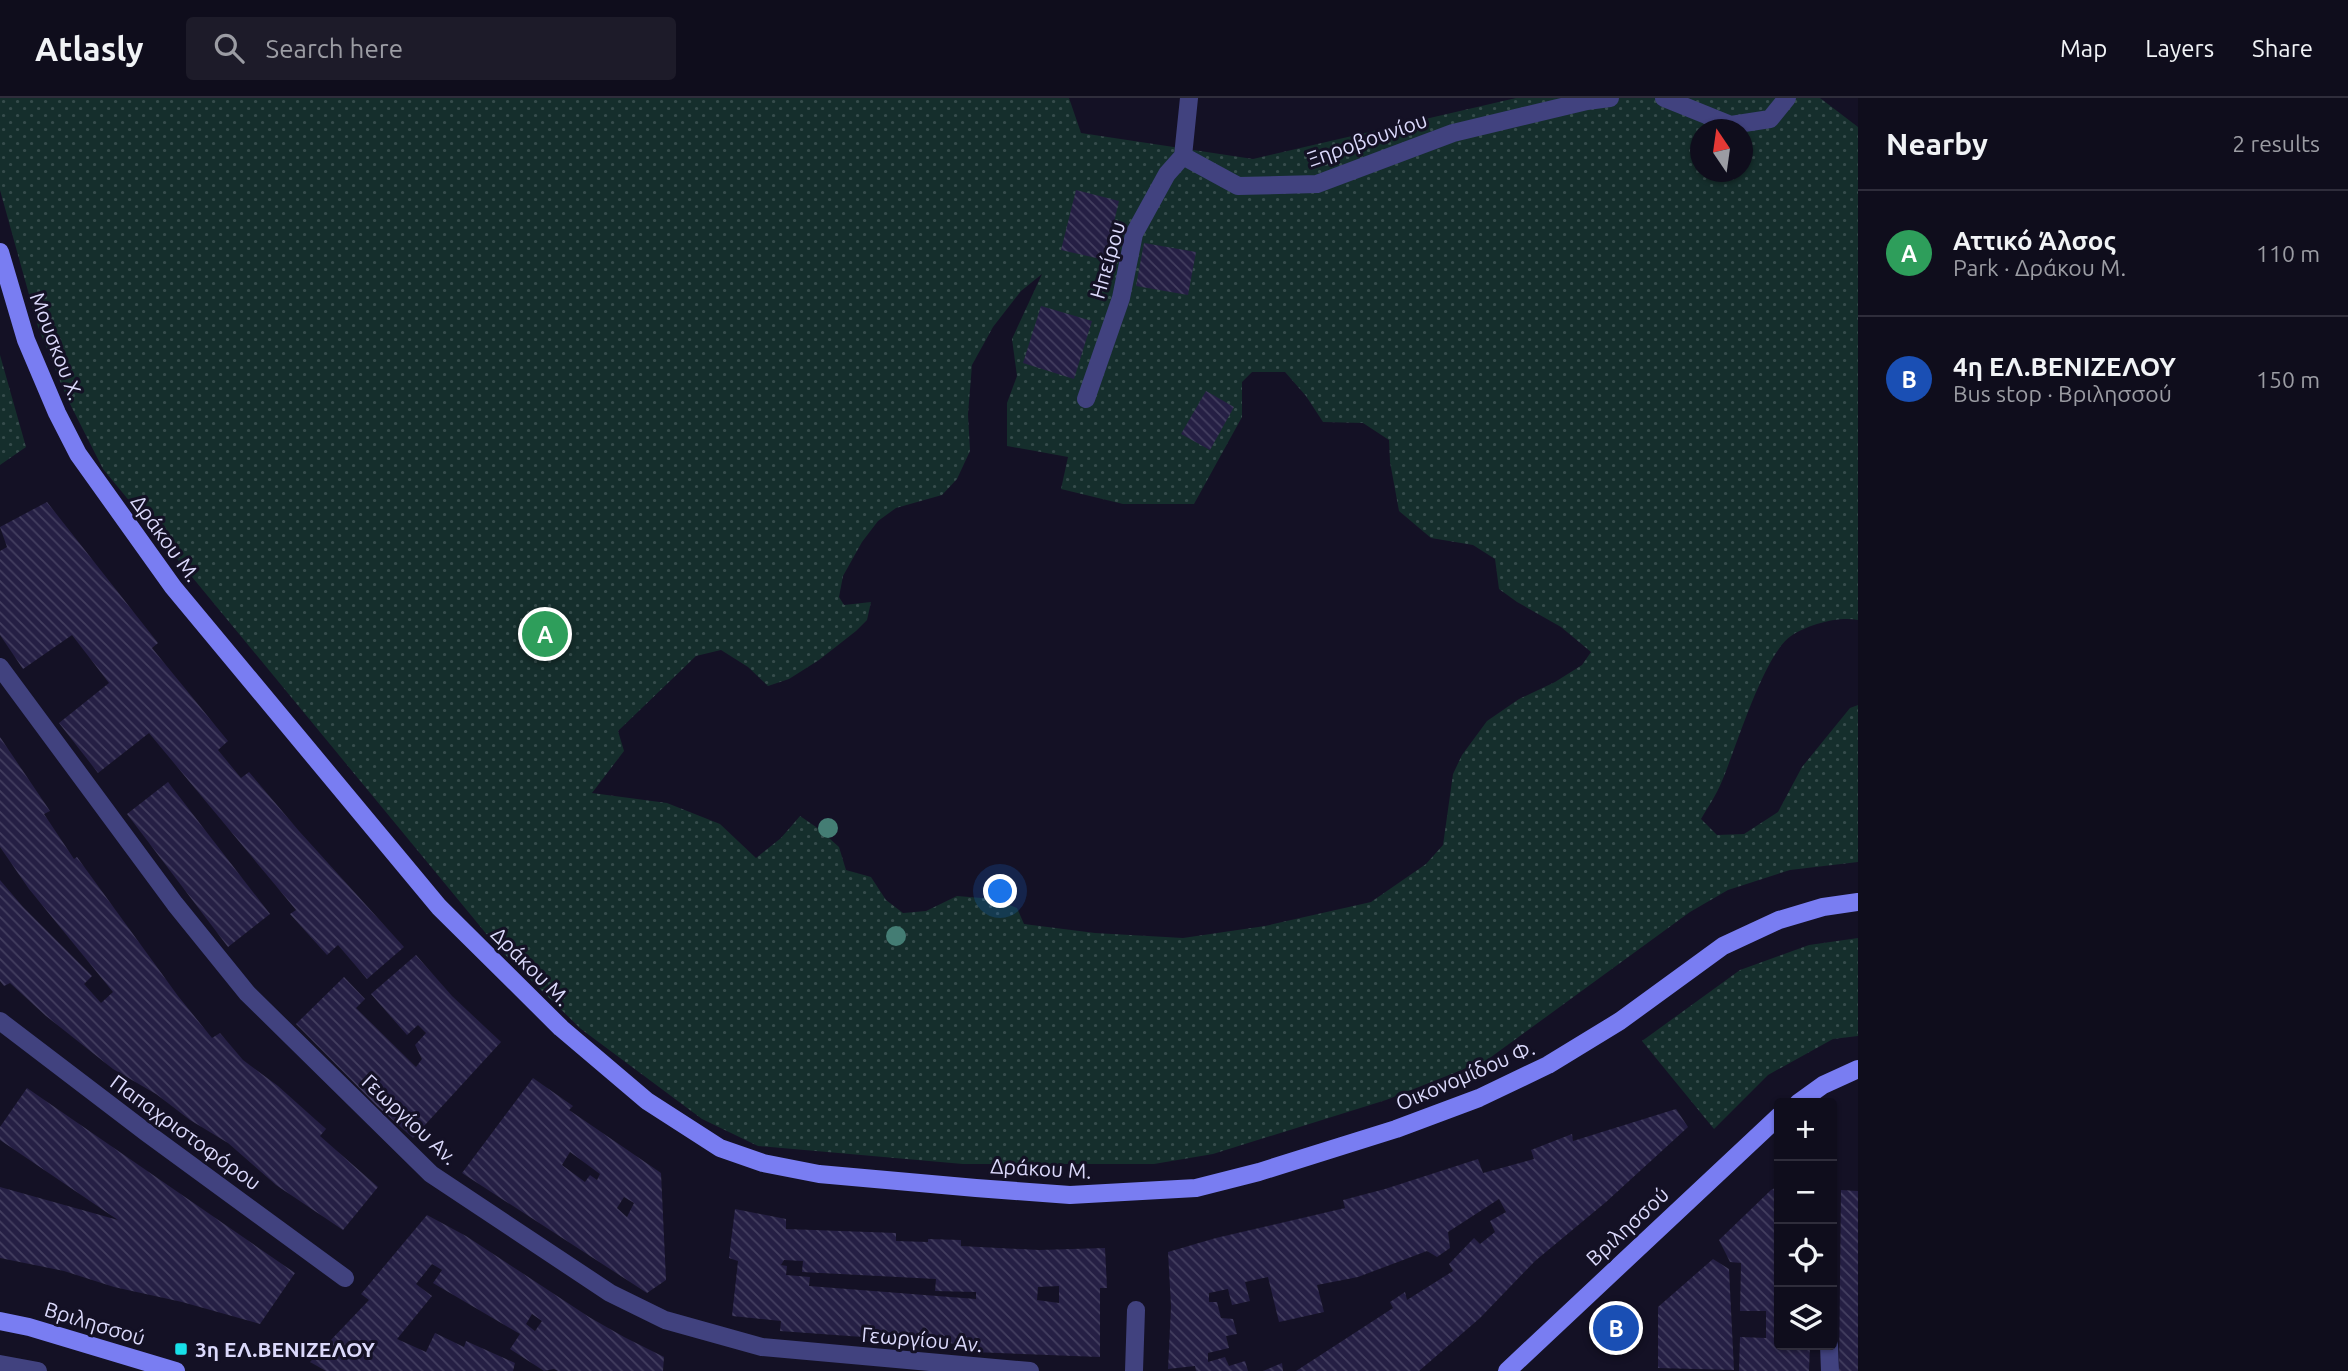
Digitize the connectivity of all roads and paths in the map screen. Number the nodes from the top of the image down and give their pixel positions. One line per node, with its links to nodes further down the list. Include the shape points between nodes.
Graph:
1 (1189, 98): 5 (street)
2 (1610, 98): 5 (street, Ξηροβουνίου, via 1453,133 1317,184 1238,186)
3 (1664, 98): 4 (street, via 1731,125 1770,118)
4 (1787, 98)
5 (1183, 156): 7 (street, Ηπείρου, via 1167,174 1134,234 1121,298)
6 (0, 252): 8 (street, Μουσκου Χ., via 26,340)
7 (1086, 399)
8 (78, 454): 15 (street, Δράκου Μ., via 173,587 439,907 561,1028 647,1101 720,1148 763,1163 819,1174 1070,1195)
9 (0, 667): 23 (street, Γεωργίου Αν., via 247,993 431,1174 610,1293 665,1320 762,1347)
10 (1858, 902): 15 (street, Οικονομίδου Φ., via 1779,920 1723,946 1610,1027 1548,1065 1479,1098 1259,1172 1196,1188)
11 (0, 1021): 16 (street, Παπαχριστοφόρου)
12 (1858, 1069): 13 (street)
13 (1804, 1098)
14 (1774, 1121): 25 (street, Βριλησσού)
15 (1139, 1193)
16 (345, 1278)
17 (1136, 1310): 24 (street)
18 (0, 1321): 22 (street, Βριλησσού)
19 (1829, 1350): 26 (street)
20 (0, 1364): 21 (street)
21 (38, 1371)
22 (176, 1371)
23 (1030, 1371)
24 (1135, 1371)
25 (1507, 1371)
26 (1830, 1371)

